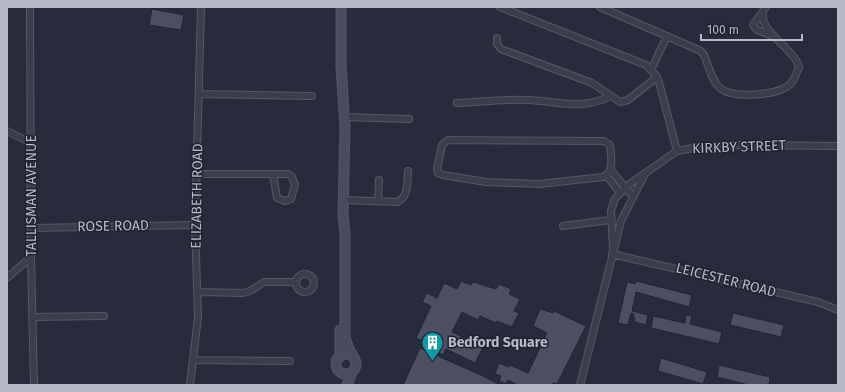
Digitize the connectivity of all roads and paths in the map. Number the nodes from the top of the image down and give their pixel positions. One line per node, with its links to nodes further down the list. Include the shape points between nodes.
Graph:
1 (30, 7): 21 (street, TALLISMAN AVENUE)
2 (201, 7): 14 (street, ELIZABETH ROAD)
3 (341, 7): 18 (main road)
4 (347, 7): 18 (main road)
5 (500, 7): 12 (street, via 639,61)
6 (600, 7): 7 (street)
7 (610, 9): 9 (street)
8 (764, 10): 10 (street, via 763,24); 10 (street, via 753,23 755,29)
9 (667, 36): 10 (street, via 701,51 717,85 725,92 738,95 775,92 789,86 793,80 799,67 797,62); 12 (street)
10 (773, 36)
11 (497, 38): 16 (street, via 497,44 501,49 592,82)
12 (652, 70): 13 (street)
13 (657, 77): 16 (street, via 624,102 616,101); 23 (street)
14 (199, 94): 15 (street); 27 (street, ELIZABETH ROAD)
15 (312, 96)
16 (610, 96): 17 (street, via 598,102 577,105 528,100)
17 (457, 103)
18 (345, 117): 19 (street); 33 (main road)
19 (409, 119)
20 (7, 131): 21 (street)
21 (31, 142): 40 (street, TALLISMAN AVENUE)
22 (838, 146): 23 (street, KIRKBY STREET, via 741,145)
23 (677, 151): 25 (street, KIRKBY STREET)
24 (408, 171): 34 (street, via 405,196 402,200)
25 (647, 171): 30 (street, KIRKBY STREET); 32 (street, KIRKBY STREET)
26 (609, 173): 26 (street, via 539,184 486,182 438,173 437,169 444,141 453,139 604,141 610,145); 30 (street); 31 (street)
27 (197, 174): 28 (street); 38 (street, ELIZABETH ROAD)
28 (273, 174): 28 (street, via 288,174 292,177 295,184 291,199 285,201 277,198)
29 (379, 180): 34 (street)
30 (625, 188): 31 (street, KIRKBY STREET); 32 (street)
31 (620, 193): 36 (street, KIRKBY STREET, via 612,206)
32 (633, 197): 37 (street, KIRKBY STREET)
33 (344, 200): 34 (street); 35 (main road)
34 (378, 201)
35 (343, 215): 49 (main road, via 340,233); 50 (main road, via 345,338)
36 (611, 221): 37 (street); 39 (street); 41 (street, KIRKBY STREET)
37 (621, 221): 41 (street, KIRKBY STREET)
38 (195, 225): 40 (street, ROSE ROAD); 45 (street, ELIZABETH ROAD)
39 (563, 226)
40 (32, 228): 42 (street, TALLISMAN AVENUE)
41 (612, 252): 46 (street, LEICESTER ROAD, via 818,302); 59 (street, KIRKBY STREET)
42 (31, 257): 43 (street); 48 (street, TALLISMAN AVENUE)
43 (7, 278)
44 (296, 282): 45 (street, via 266,282 242,293)
45 (198, 292): 51 (street, ELIZABETH ROAD, via 198,326)
46 (838, 310)
47 (104, 316): 48 (street)
48 (32, 317): 55 (street, TALLISMAN AVENUE)
49 (340, 357): 50 (main road, via 345,354); 53 (main road, via 336,364)
50 (354, 358): 54 (main road, via 356,364)
51 (193, 360): 52 (street); 56 (street, ELIZABETH ROAD)
52 (290, 361)
53 (340, 372): 54 (main road); 57 (main road)
54 (352, 372): 58 (main road)
55 (34, 385)
56 (190, 385)
57 (341, 385)
58 (347, 385)
59 (580, 385)

